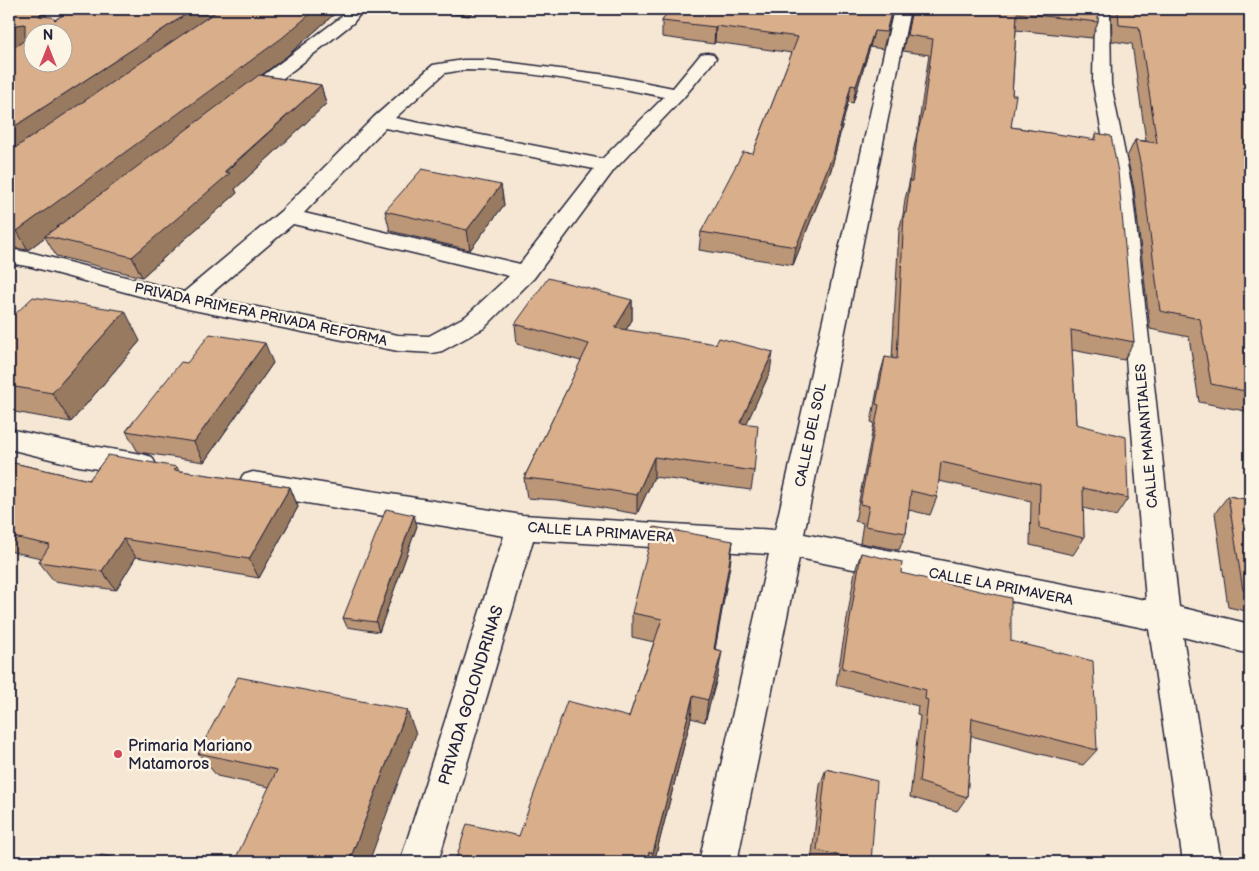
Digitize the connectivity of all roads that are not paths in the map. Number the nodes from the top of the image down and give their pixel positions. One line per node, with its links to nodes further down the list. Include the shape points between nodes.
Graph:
1 (356, 9): 6 (street, via 347,20)
2 (902, 9): 17 (street, CALLE DEL SOL)
3 (1102, 9): 18 (street, CALLE MANANTIALES, via 1102,84 1122,189)
4 (707, 58): 5 (street, PRIVADA PRIMERA PRIVADA REFORMA)
5 (677, 94): 7 (street, via 607,80 488,65 463,65 439,69); 8 (street, PRIVADA PRIMERA PRIVADA REFORMA)
6 (229, 110)
7 (381, 121): 8 (street); 9 (street)
8 (607, 166): 11 (street, PRIVADA PRIMERA PRIVADA REFORMA)
9 (289, 216): 11 (street); 12 (street)
10 (9, 256): 12 (street, PRIVADA PRIMERA PRIVADA REFORMA, via 41,254)
11 (526, 273): 12 (street, PRIVADA PRIMERA PRIVADA REFORMA, via 475,322 433,345 398,343)
12 (188, 302)
13 (9, 439): 14 (street, via 79,455)
14 (168, 469)
15 (227, 479): 16 (street, CALLE LA PRIMAVERA)
16 (522, 527): 17 (street, CALLE LA PRIMAVERA); 20 (street, PRIVADA GOLONDRINAS)
17 (786, 543): 18 (street, CALLE LA PRIMAVERA); 21 (street, CALLE DEL SOL)
18 (1164, 618): 19 (street, CALLE LA PRIMAVERA); 22 (street, CALLE MANANTIALES)
19 (1250, 639)
20 (419, 862)
21 (718, 862)
22 (1202, 862)

